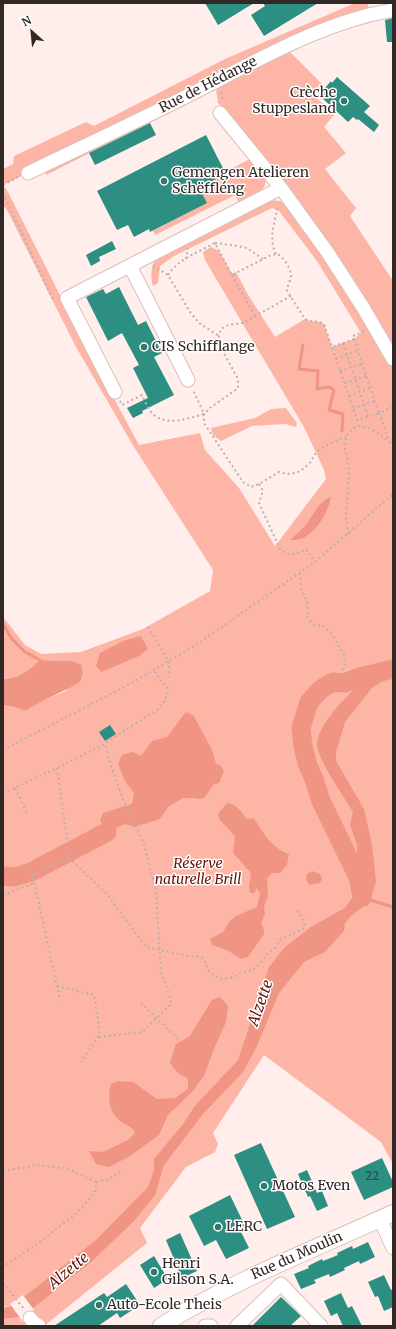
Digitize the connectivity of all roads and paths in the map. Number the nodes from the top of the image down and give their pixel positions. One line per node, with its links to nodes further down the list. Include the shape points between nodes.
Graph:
1 (393, 10): 3 (street, Rue de Hédange, via 369,14 336,25 292,44)
2 (220, 114): 5 (street)
3 (23, 175): 4 (path)
4 (3, 185)
5 (281, 188): 8 (path, via 272,240); 9 (street); 23 (street, via 328,253)
6 (3, 193): 15 (path, via 52,298)
7 (215, 243): 10 (path, via 247,248); 12 (path, via 178,263); 13 (path)
8 (276, 254): 10 (path); 14 (path, via 281,256 291,271 287,287)
9 (145, 258): 11 (street); 12 (path, via 156,269)
10 (263, 259): 13 (path)
11 (130, 266): 15 (street); 28 (street)
12 (168, 275): 17 (path, via 199,323)
13 (232, 275): 16 (path)
14 (291, 296): 16 (path); 19 (path, via 305,319 324,324)
15 (67, 298): 32 (street)
16 (255, 316): 17 (path, via 243,323 228,325 221,329)
17 (219, 336): 40 (path, via 219,344 238,379 238,388)
18 (343, 343): 19 (path); 20 (path, via 354,339); 21 (path)
19 (332, 347): 22 (path)
20 (358, 351): 21 (path); 24 (path)
21 (347, 355): 22 (path); 25 (path)
22 (336, 359): 26 (path)
23 (393, 359)
24 (362, 364): 25 (path); 27 (path)
25 (351, 368): 26 (path); 29 (path)
26 (340, 371): 30 (path)
27 (366, 376): 29 (path); 31 (path)
28 (188, 380): 40 (path)
29 (355, 380): 30 (path); 33 (path)
30 (344, 383): 34 (path)
31 (371, 388): 33 (path); 35 (path)
32 (115, 392): 40 (path, via 122,405 142,395 153,414 170,421)
33 (359, 392): 34 (path); 36 (path)
34 (349, 396): 38 (path)
35 (375, 400): 36 (path); 39 (path)
36 (364, 404): 38 (path); 41 (path)
37 (393, 407): 39 (path)
38 (353, 408): 42 (path)
39 (379, 413): 41 (path); 45 (path)
40 (204, 414): 47 (path, via 204,423 243,482 250,487)
41 (368, 416): 42 (path)
42 (357, 420): 43 (path)
43 (358, 426): 44 (path); 45 (path, via 369,428)
44 (346, 436): 47 (path, via 329,444 293,475 279,472); 49 (path, via 345,448 349,469 346,520)
45 (390, 443): 46 (path)
46 (393, 446)
47 (259, 484): 50 (path, via 263,491 259,503 280,549 292,555 306,549)
48 (393, 494): 49 (path)
49 (349, 534): 50 (path)
50 (315, 562): 51 (path)
51 (300, 573): 53 (path); 56 (path, via 301,588 308,605 308,618 332,634 344,655 345,665)
52 (148, 626): 53 (path)
53 (169, 662): 54 (path); 55 (path)
54 (154, 670): 57 (path, via 167,686 164,702 156,711); 58 (path)
55 (169, 677)
56 (340, 678)
57 (105, 744): 59 (path); 69 (path, via 123,799 144,844 156,892)
58 (3, 750)
59 (57, 768): 60 (path); 63 (path)
60 (15, 788): 61 (path); 62 (path)
61 (3, 793)
62 (28, 815)
63 (70, 857): 65 (path); 69 (path, via 107,894 146,946)
64 (30, 863): 65 (path)
65 (32, 876): 66 (path)
66 (34, 883): 67 (path); 70 (path)
67 (3, 895)
68 (296, 909): 69 (path, via 304,921 303,929 280,940 253,970 234,977 223,979 214,976 208,970 204,959 200,957)
69 (160, 950): 73 (path, via 161,972 171,1000 170,1005)
70 (57, 986): 71 (path); 74 (path, via 94,995)
71 (60, 1000)
72 (141, 1003): 73 (path)
73 (156, 1019): 74 (path, via 142,1032); 75 (path)
74 (99, 1037): 76 (path)
75 (179, 1040)
76 (81, 1062)
77 (123, 1170): 79 (path, via 107,1180)
78 (3, 1171): 79 (path, via 37,1165 65,1168)
79 (96, 1182): 82 (path, via 94,1194 76,1213)
80 (386, 1216): 81 (street); 86 (main road, Rue du Moulin, via 236,1283)
81 (393, 1248)
82 (3, 1267)
83 (3, 1283): 84 (path)
84 (34, 1322)
85 (319, 1325): 89 (street, via 281,1284)
86 (161, 1326)
87 (205, 1326): 88 (street)
88 (211, 1326)
89 (237, 1326)

